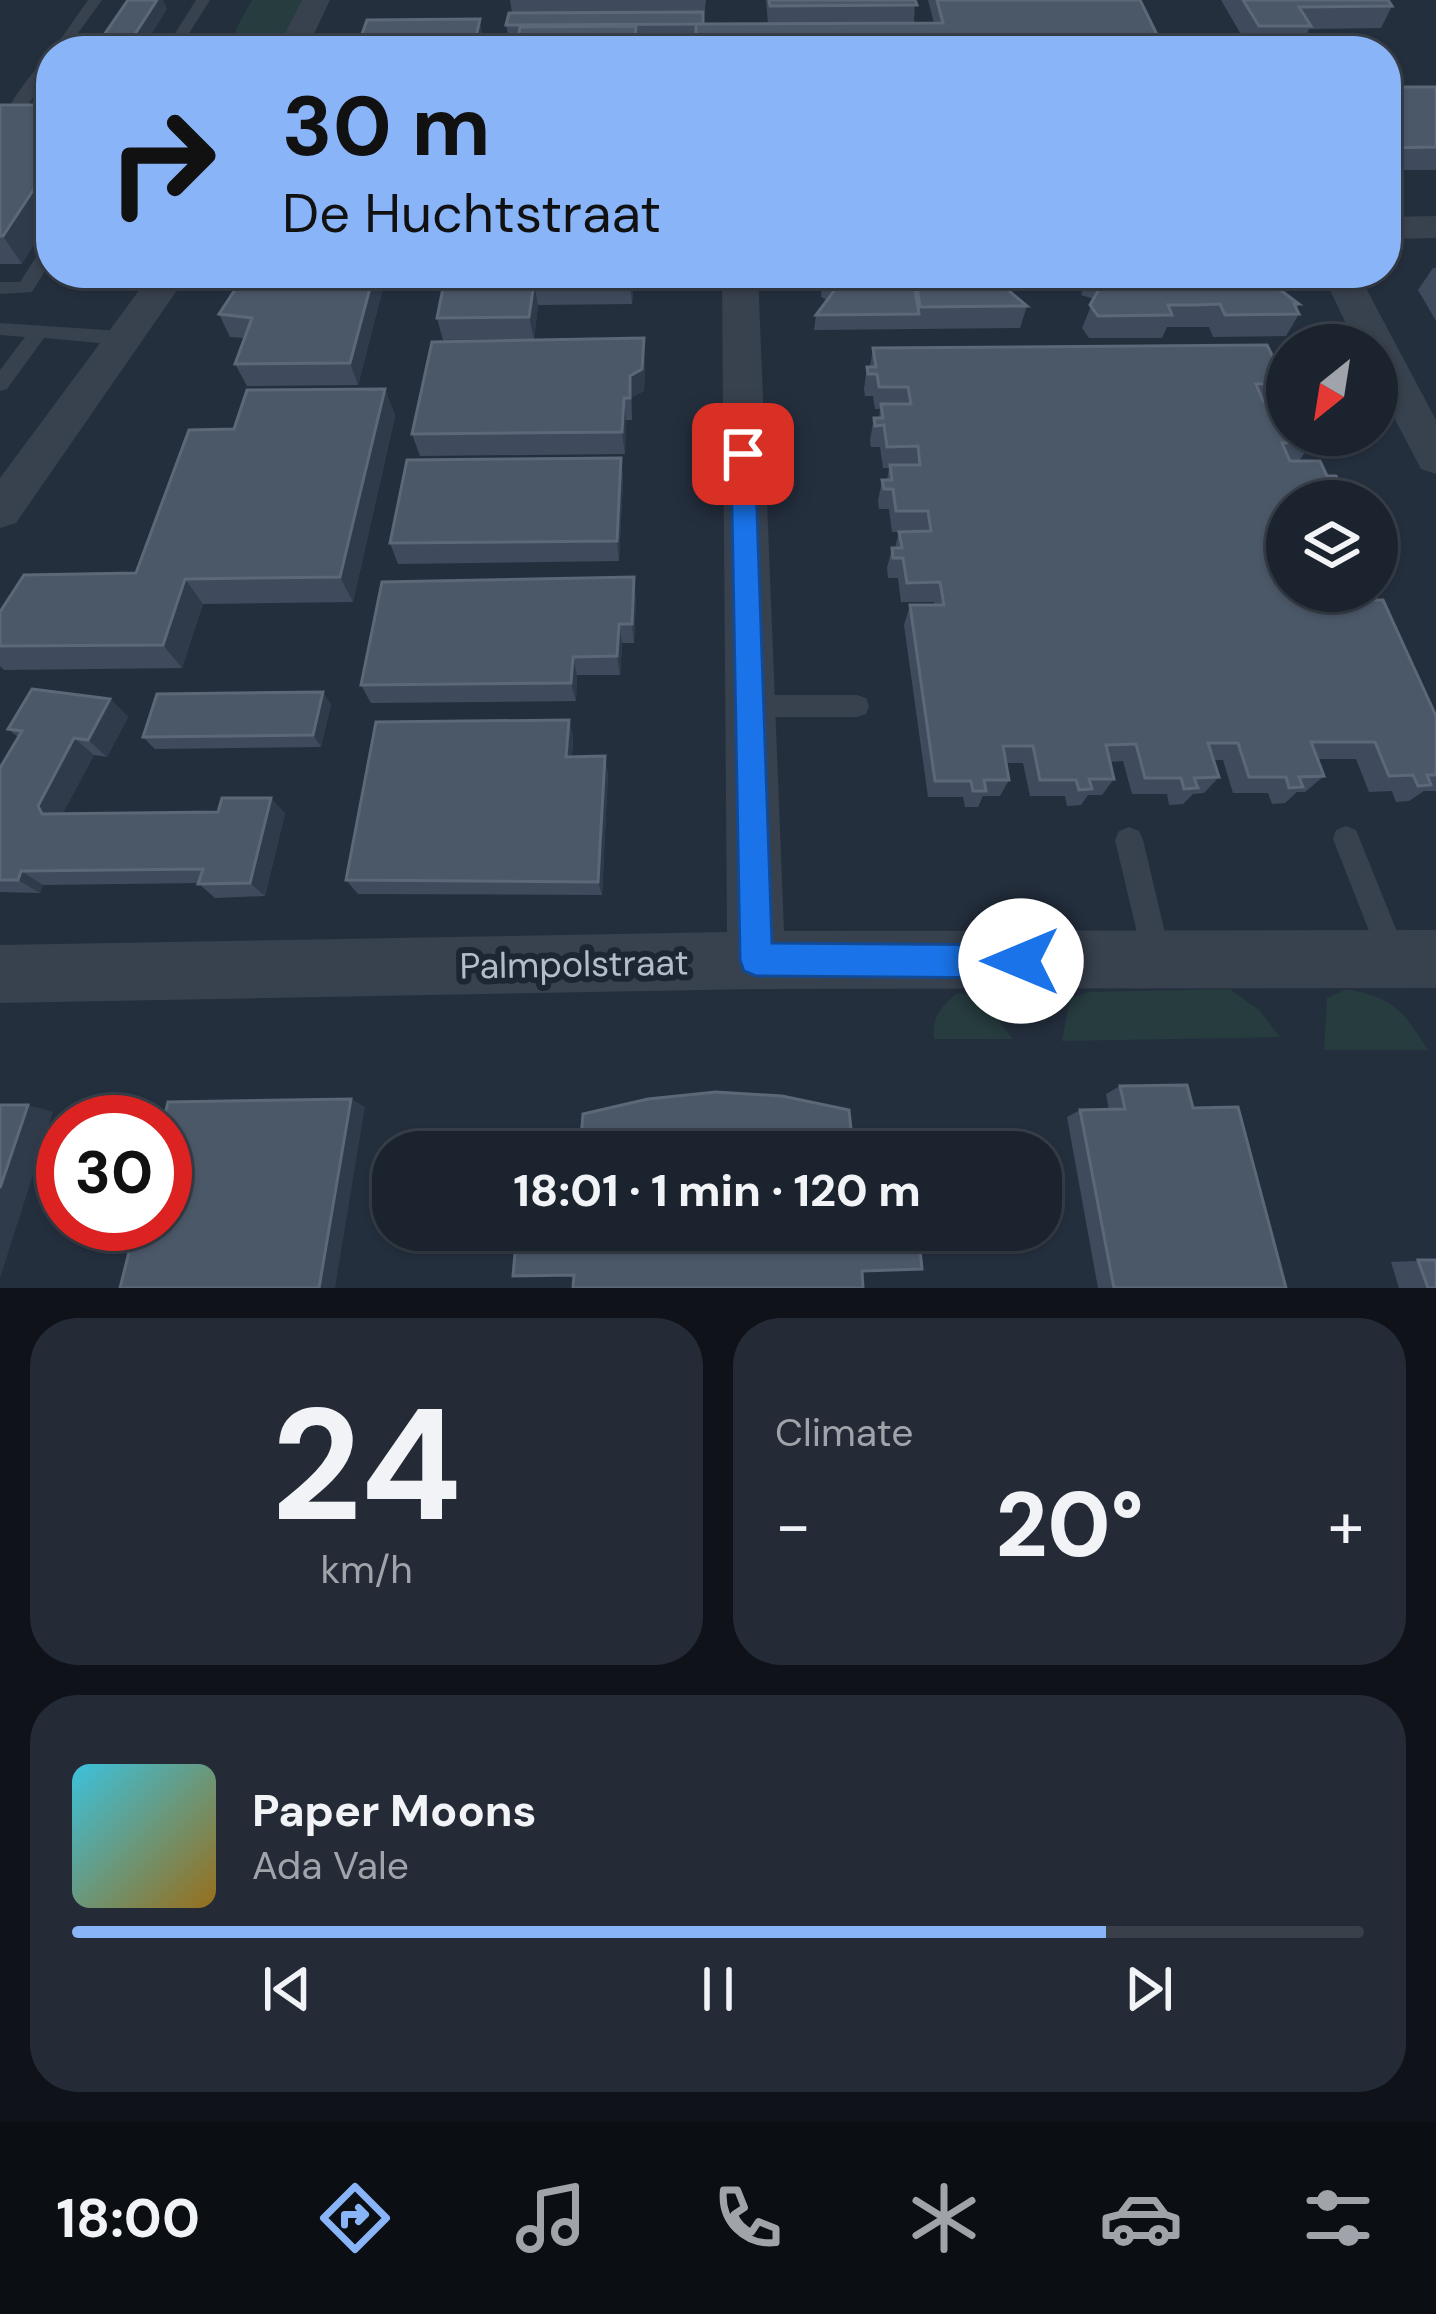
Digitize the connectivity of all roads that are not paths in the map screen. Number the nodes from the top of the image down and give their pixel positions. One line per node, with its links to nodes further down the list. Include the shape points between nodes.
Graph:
1 (95, 0): 4 (lane)
2 (203, 0): 5 (lane)
3 (316, 0): 6 (street)
4 (68, 36)
5 (180, 36)
6 (298, 36)
7 (36, 79): 8 (lane)
8 (0, 140)
9 (1436, 227): 10 (street)
10 (1401, 228)
11 (36, 272): 12 (lane, via 26,288)
12 (0, 288)
13 (159, 288): 19 (street)
14 (741, 288): 24 (street)
15 (1347, 288): 16 (street)
16 (1365, 324)
17 (0, 328): 18 (lane)
18 (39, 332): 19 (lane); 20 (lane)
19 (121, 338): 23 (street)
20 (0, 384)
21 (1398, 387): 22 (street)
22 (1436, 458)
23 (0, 511)
24 (751, 706): 25 (lane); 29 (street)
25 (857, 706)
26 (1346, 839): 28 (lane)
27 (1129, 840): 30 (lane)
28 (1415, 959): 30 (street, Palmpolstraat)
29 (756, 960): 30 (street, Palmpolstraat); 31 (street, Palmpolstraat)
30 (1158, 960)
31 (0, 974)

